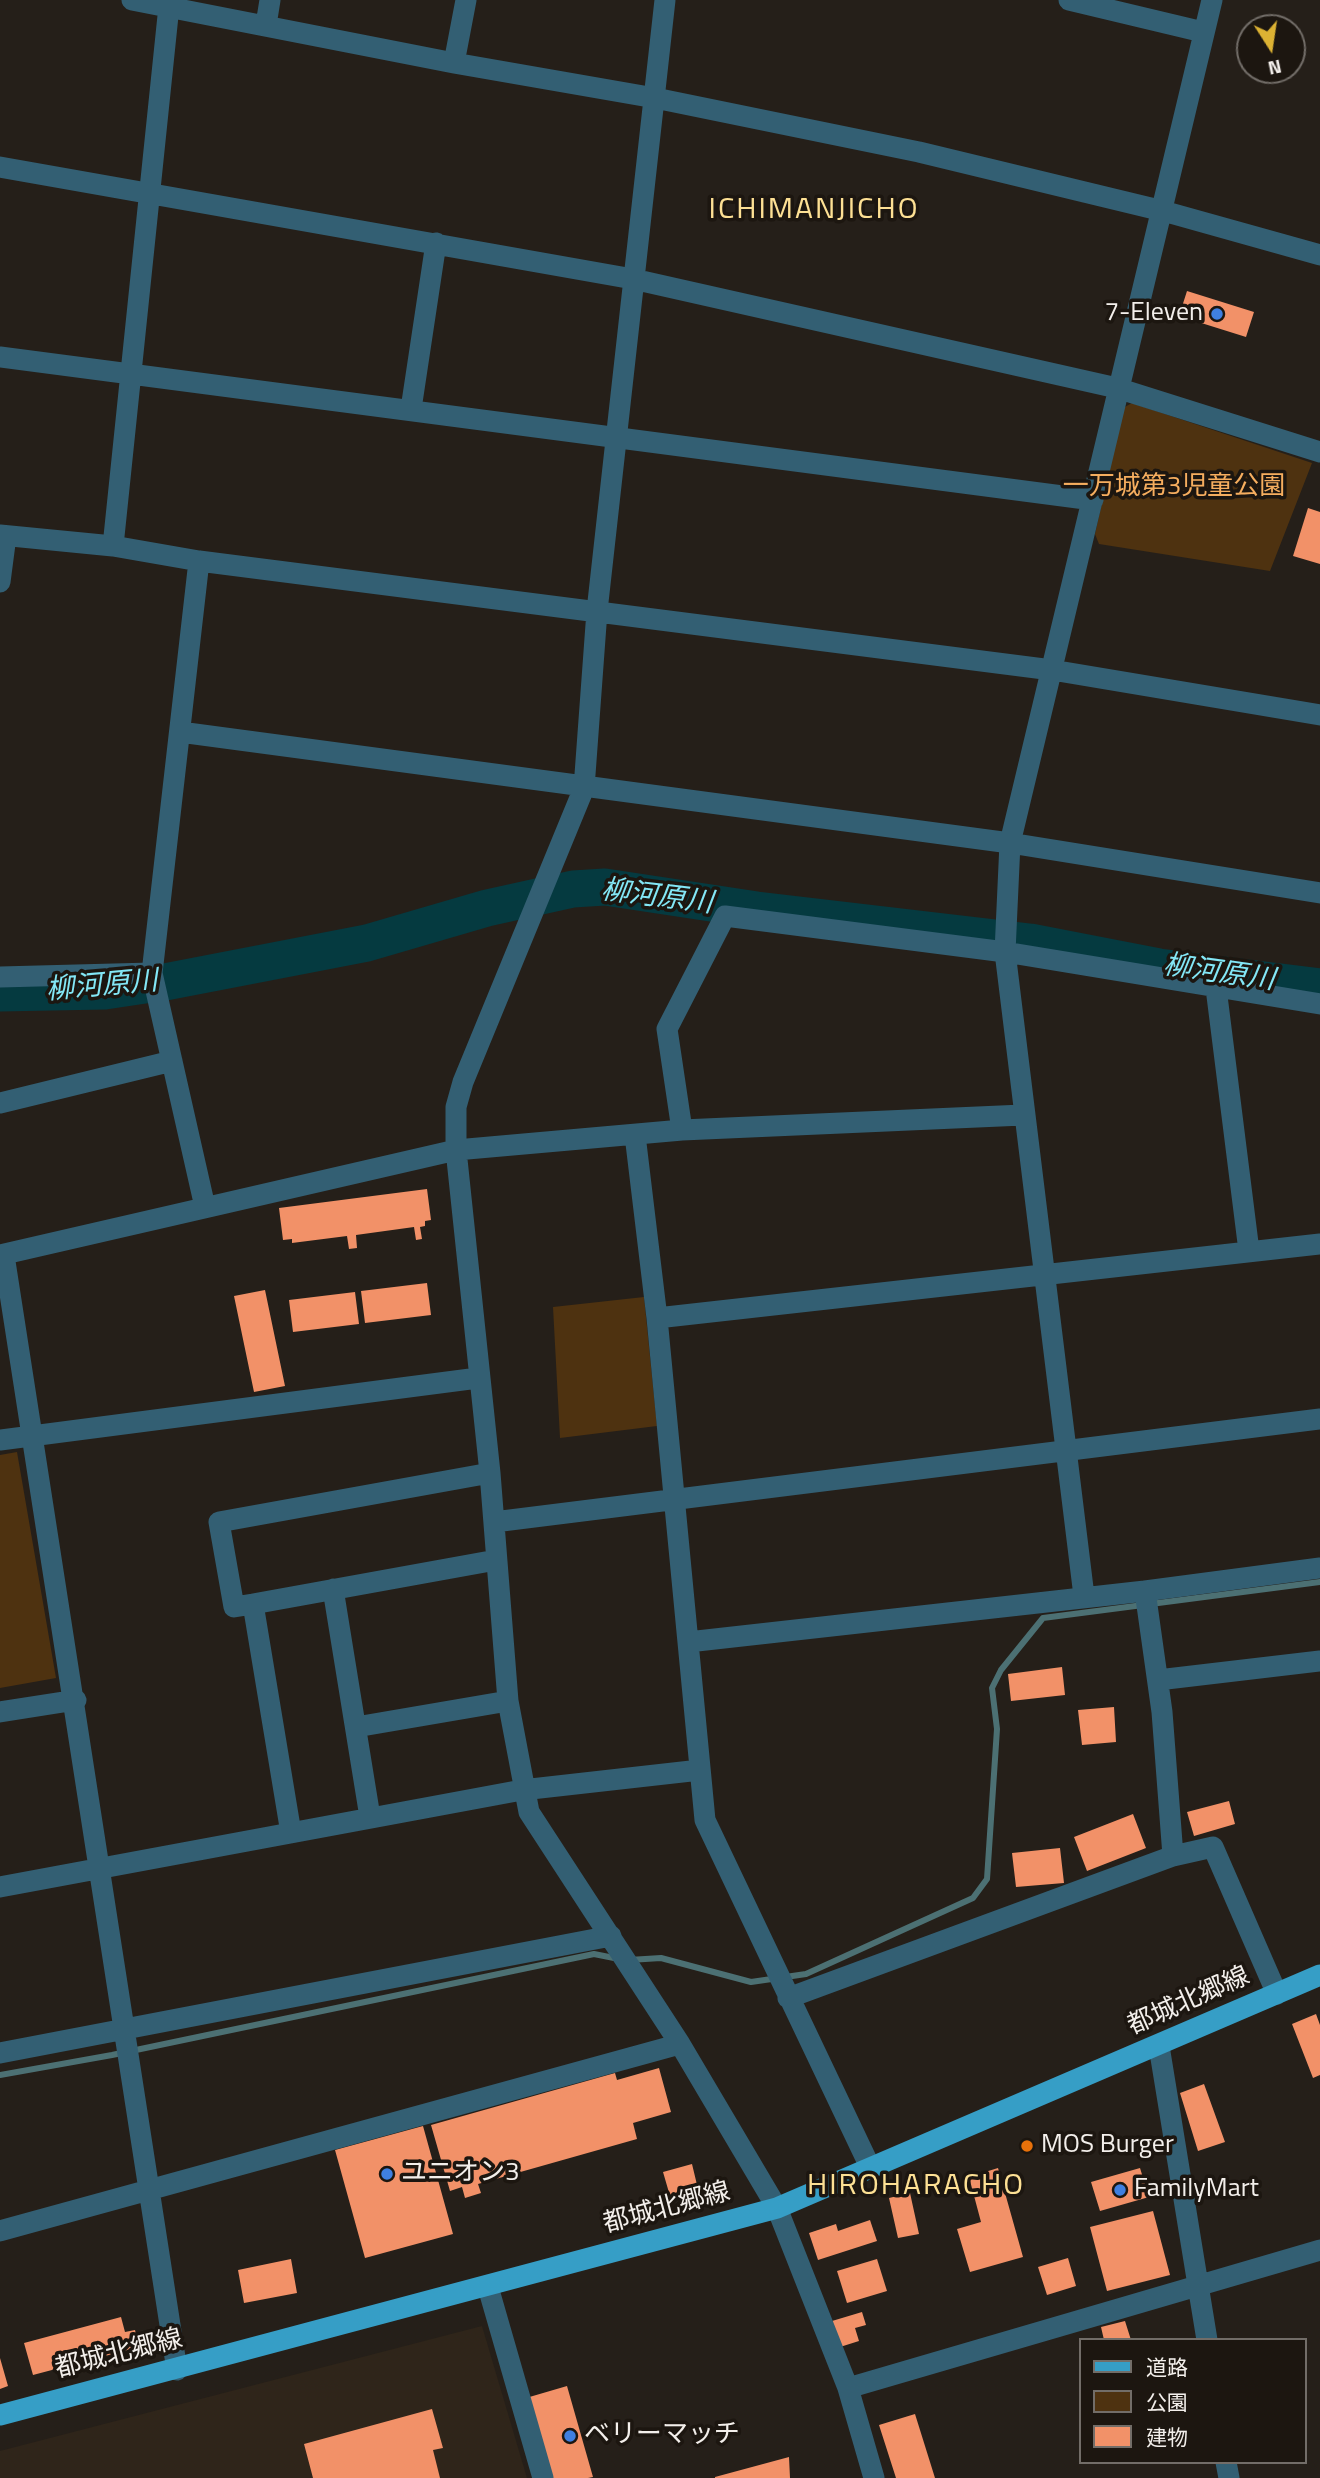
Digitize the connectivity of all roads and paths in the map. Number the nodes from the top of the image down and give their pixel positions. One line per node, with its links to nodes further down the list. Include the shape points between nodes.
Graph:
1 (132, 0): 7 (street)
2 (270, 0): 8 (street)
3 (466, 0): 10 (street)
4 (665, 0): 11 (street)
5 (1069, 0): 9 (street)
6 (1212, 0): 9 (street)
7 (169, 6): 8 (street); 13 (street)
8 (266, 25): 10 (street)
9 (1203, 32): 14 (street)
10 (454, 63): 11 (street)
11 (655, 98): 14 (street, via 919,152); 17 (street)
12 (0, 167): 13 (street)
13 (149, 192): 15 (street); 19 (street)
14 (1163, 211): 16 (street); 20 (street)
15 (436, 243): 17 (street); 21 (street)
16 (1320, 255)
17 (633, 278): 20 (street); 22 (street)
18 (0, 357): 19 (street)
19 (130, 374): 21 (street); 26 (street)
20 (1118, 388): 23 (street); 24 (street)
21 (411, 409): 22 (street)
22 (618, 437): 24 (street); 29 (street)
23 (1320, 452)
24 (1093, 500): 30 (street)
25 (3, 535): 26 (street); 28 (street)
26 (113, 546): 27 (street)
27 (200, 561): 29 (street); 32 (street)
28 (0, 582)
29 (597, 611): 30 (street); 33 (street)
30 (1052, 670): 31 (street); 34 (street)
31 (1320, 715)
32 (180, 732): 33 (street); 37 (street)
33 (583, 788): 34 (street); 46 (street, via 463,1082 456,1107)
34 (1010, 843): 35 (street); 36 (street)
35 (1320, 893)
36 (1005, 942): 39 (street); 43 (street); 44 (street, via 724,916 667,1029)
37 (152, 973): 38 (street); 41 (street)
38 (0, 977)
39 (1216, 988): 40 (street); 49 (street)
40 (1320, 1004)
41 (172, 1061): 42 (street); 47 (street)
42 (0, 1103)
43 (1023, 1115): 44 (street); 51 (street)
44 (682, 1130): 45 (street)
45 (635, 1135): 46 (street); 52 (street)
46 (456, 1150): 47 (street); 53 (street)
47 (205, 1207): 50 (street)
48 (1320, 1244): 49 (street)
49 (1249, 1251): 51 (street)
50 (2, 1255): 55 (street)
51 (1044, 1276): 52 (street); 57 (street)
52 (657, 1318): 59 (street)
53 (478, 1378): 55 (street); 58 (street)
54 (1320, 1419): 57 (street)
55 (31, 1435): 56 (street); 70 (street)
56 (0, 1440)
57 (1067, 1449): 59 (street); 65 (street)
58 (490, 1474): 60 (street); 66 (street, via 219,1522 234,1607)
59 (673, 1498): 60 (street); 67 (street)
60 (494, 1522): 61 (street)
61 (496, 1560): 63 (street); 71 (street)
62 (1320, 1568): 64 (street)
63 (333, 1589): 66 (street); 73 (street)
64 (1145, 1591): 65 (street); 69 (street)
65 (1084, 1596): 67 (street)
66 (253, 1604): 77 (street)
67 (688, 1642): 74 (street)
68 (1320, 1661): 69 (street)
69 (1158, 1680): 78 (street)
70 (76, 1700): 72 (street); 79 (street)
71 (508, 1701): 73 (street); 75 (street)
72 (0, 1712)
73 (356, 1727): 76 (street)
74 (700, 1770): 75 (street); 84 (street, via 705,1820)
75 (522, 1790): 76 (street); 81 (street, via 529,1812)
76 (370, 1816): 77 (street)
77 (291, 1833): 79 (street)
78 (1173, 1856): 83 (street, via 1213,1847); 84 (street)
79 (99, 1869): 80 (street); 85 (street)
80 (0, 1886)
81 (611, 1936): 85 (street); 86 (street)
82 (1320, 1975): 83 (main road, 都城北郷線)
83 (1277, 1994): 87 (main road, 都城北郷線)
84 (788, 1998): 89 (street)
85 (126, 2029): 88 (street); 90 (street)
86 (680, 2044): 90 (street); 91 (street)
87 (1159, 2046): 89 (main road, 都城北郷線); 94 (street)
88 (0, 2053)
89 (870, 2169): 91 (main road, 都城北郷線)
90 (152, 2190): 92 (street); 97 (street)
91 (777, 2208): 95 (main road, 都城北郷線); 98 (street)
92 (0, 2231)
93 (1320, 2250): 94 (street)
94 (1199, 2286): 96 (street); 98 (street)
95 (488, 2287): 97 (main road, 都城北郷線); 100 (street)
96 (1208, 2338)
97 (177, 2370): 99 (main road, 都城北郷線)
98 (848, 2388): 101 (street)
99 (0, 2415)
100 (543, 2478)
101 (874, 2478)

